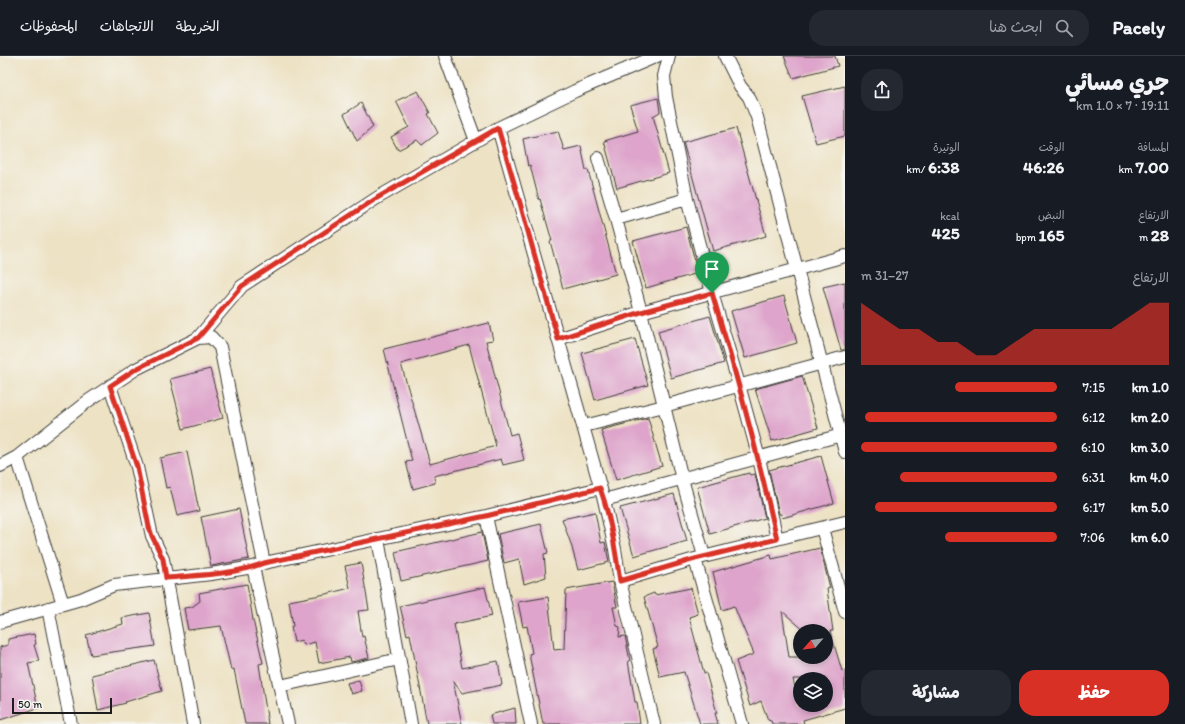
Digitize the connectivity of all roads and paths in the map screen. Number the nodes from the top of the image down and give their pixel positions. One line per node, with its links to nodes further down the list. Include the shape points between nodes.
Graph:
1 (445, 56): 6 (street)
2 (657, 56): 5 (street)
3 (669, 56): 8 (street, via 664,76 666,97)
4 (725, 56): 11 (street, via 740,86 749,97 757,117)
5 (498, 128): 6 (street); 15 (street)
6 (476, 141): 14 (street, via 377,198 242,286)
7 (598, 158): 9 (street)
8 (688, 199): 9 (street); 12 (street)
9 (616, 219): 13 (street)
10 (845, 256): 11 (street)
11 (797, 269): 12 (street); 17 (street)
12 (712, 293): 13 (street); 18 (street)
13 (641, 312): 15 (street); 20 (street)
14 (198, 338): 19 (street, via 136,369); 35 (street, via 210,337 220,347)
15 (558, 339): 21 (street)
16 (845, 357): 17 (street)
17 (821, 363): 18 (street); 22 (street)
18 (740, 385): 20 (street); 25 (street)
19 (110, 386): 24 (street); 36 (street, via 137,467 149,527 163,559)
20 (664, 406): 21 (street); 27 (street)
21 (584, 426): 28 (street)
22 (843, 435): 23 (street); 25 (street)
23 (845, 452)
24 (17, 457): 26 (street); 38 (street)
25 (759, 458): 27 (street); 33 (street)
26 (0, 466)
27 (682, 479): 28 (street); 34 (street)
28 (602, 494): 29 (street); 37 (street)
29 (486, 516): 32 (street); 48 (street)
30 (845, 522): 31 (street)
31 (822, 528): 33 (street); 40 (street)
32 (378, 539): 35 (street); 42 (street)
33 (777, 539): 34 (street)
34 (700, 558): 37 (street); 50 (street)
35 (258, 565): 36 (street, via 211,574); 43 (street)
36 (166, 578): 38 (street, via 114,585); 45 (street)
37 (620, 581): 49 (street)
38 (64, 604): 39 (street)
39 (48, 608): 41 (street); 44 (street)
40 (845, 612)
41 (0, 622)
42 (399, 659): 43 (street); 47 (street)
43 (280, 686): 46 (street)
44 (71, 724)
45 (193, 724)
46 (288, 724)
47 (411, 724)
48 (531, 724)
49 (654, 724)
50 (742, 724)

